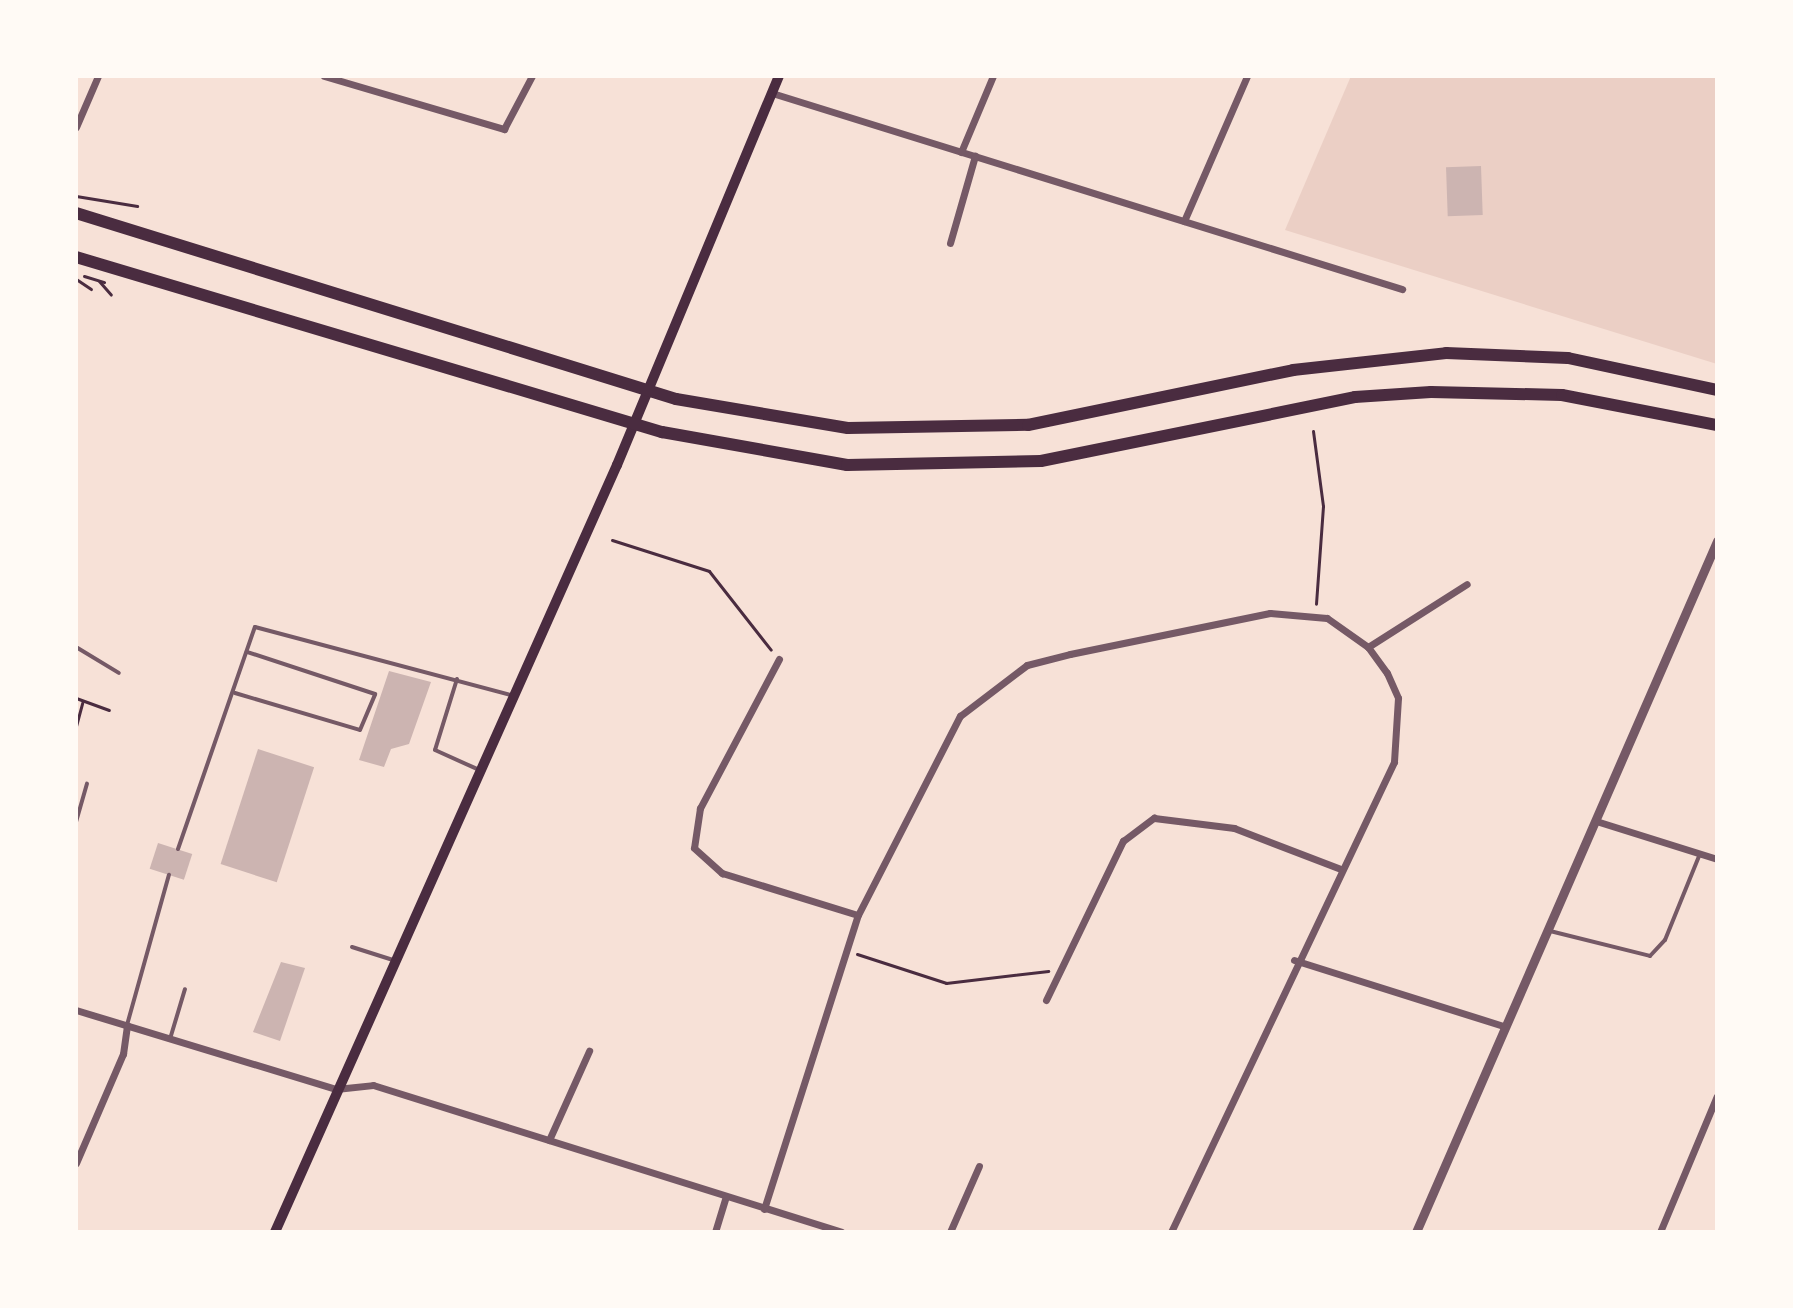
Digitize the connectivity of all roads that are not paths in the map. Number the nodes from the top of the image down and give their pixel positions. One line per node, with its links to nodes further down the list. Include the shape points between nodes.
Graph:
1 (98, 76): 8 (street)
2 (324, 76): 3 (street, via 504,129)
3 (532, 76)
4 (779, 76): 7 (main road)
5 (993, 76): 9 (street)
6 (1247, 76): 12 (street)
7 (772, 93): 9 (street); 16 (main road)
8 (76, 127)
9 (961, 152): 10 (street)
10 (975, 156): 12 (street); 13 (street)
11 (76, 213): 16 (highway)
12 (1184, 221): 15 (street)
13 (950, 243)
14 (76, 257): 18 (highway)
15 (1402, 289)
16 (644, 390): 17 (highway, via 750,415 910,432 1028,425 1293,370 1446,353 1568,358); 18 (main road)
17 (1717, 390)
18 (633, 423): 19 (highway, via 746,452 891,468 1041,461 1340,400 1431,392 1562,395); 29 (main road)
19 (1717, 425)
20 (1717, 541): 32 (street)
21 (1467, 584): 23 (street)
22 (76, 647): 26 (lane)
23 (1368, 647): 37 (street, via 1398,698 1399,732 1394,762); 39 (street, via 1315,616 1270,613 1070,654 1014,674 960,716)
24 (247, 652): 27 (lane, via 255,627 263,626); 28 (lane); 28 (lane, via 375,694 360,730)
25 (779, 659): 39 (street, via 700,808 694,848 722,873)
26 (119, 673)
27 (457, 679): 29 (lane); 30 (lane, via 435,750)
28 (235, 693): 34 (lane)
29 (510, 695): 30 (main road)
30 (477, 769): 42 (main road)
31 (87, 784): 33 (lane)
32 (1596, 821): 35 (street); 40 (street)
33 (76, 822)
34 (178, 849)
35 (1700, 854): 36 (street); 40 (lane, via 1665,940 1650,956)
36 (1717, 859)
37 (1341, 869): 43 (street); 45 (street, via 1234,828 1154,818 1123,841)
38 (169, 875): 47 (lane)
39 (858, 915): 57 (street)
40 (1548, 930): 48 (street)
41 (352, 947): 42 (lane)
42 (393, 960): 51 (main road)
43 (1294, 960): 48 (street); 62 (street)
44 (185, 989): 49 (lane)
45 (1046, 1000)
46 (76, 1010): 47 (street)
47 (127, 1025): 49 (street); 54 (street, via 123,1054)
48 (1506, 1027): 63 (street)
49 (170, 1039): 51 (street)
50 (589, 1051): 53 (street)
51 (336, 1089): 53 (street, via 373,1085); 58 (main road)
52 (1717, 1096): 64 (street)
53 (549, 1140): 56 (street)
54 (76, 1163)
55 (979, 1166): 61 (street)
56 (726, 1197): 57 (street); 59 (street)
57 (764, 1209): 60 (street)
58 (275, 1232)
59 (715, 1232)
60 (841, 1232)
61 (950, 1232)
62 (1171, 1232)
63 (1416, 1232)
64 (1660, 1232)

